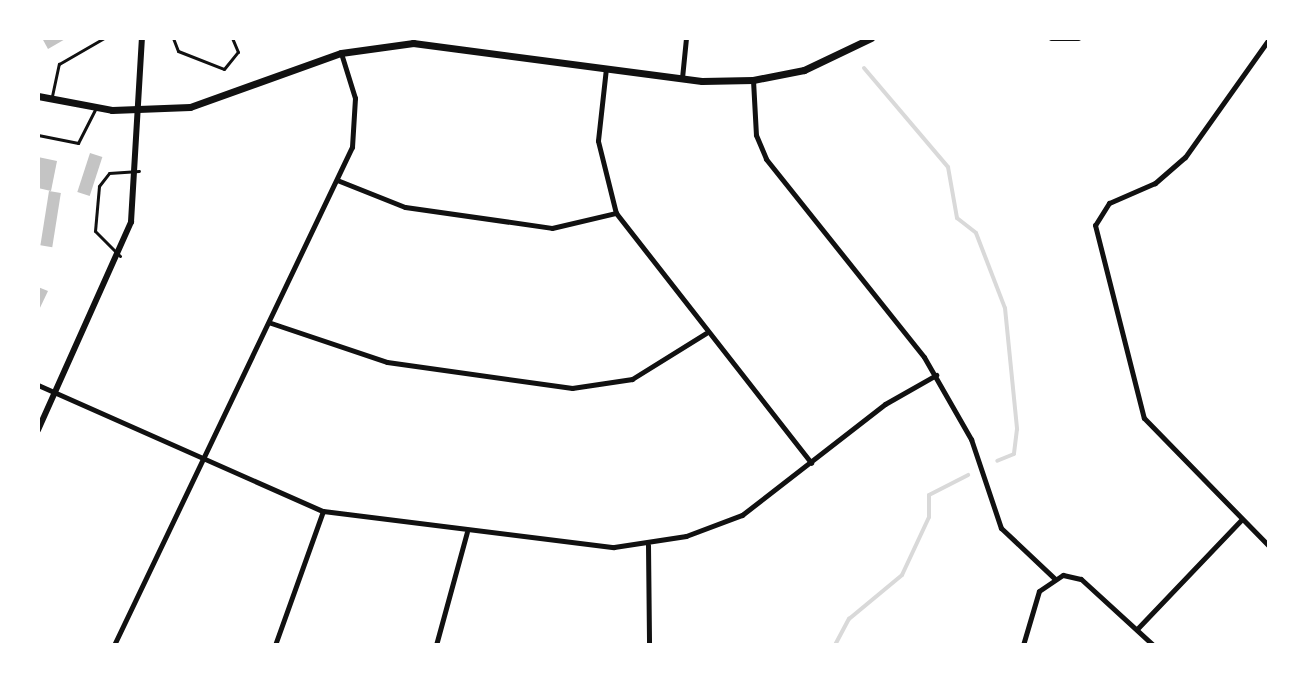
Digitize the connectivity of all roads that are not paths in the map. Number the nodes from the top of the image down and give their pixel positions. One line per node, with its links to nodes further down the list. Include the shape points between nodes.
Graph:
1 (104, 38): 16 (lane, via 59,64)
2 (142, 38): 18 (street)
3 (173, 38): 4 (lane, via 178,51 224,69 238,52)
4 (232, 38)
5 (686, 38): 13 (street)
6 (871, 38): 14 (main road, via 804,70)
7 (1051, 38): 8 (street)
8 (1078, 38)
9 (1269, 39): 33 (street, via 1185,157 1155,183 1109,203 1095,225 1144,418)
10 (438, 41): 11 (main road); 12 (main road)
11 (341, 53): 18 (main road, via 220,102); 21 (street, via 356,110 352,147)
12 (606, 68): 13 (main road); 22 (street, via 598,141)
13 (682, 78): 14 (main road)
14 (753, 80): 26 (street, via 756,135 766,159)
15 (38, 96): 16 (main road)
16 (51, 99): 17 (main road)
17 (96, 108): 18 (main road); 19 (lane, via 78,143)
18 (141, 111): 20 (street)
19 (38, 135)
20 (139, 171): 23 (street); 23 (lane, via 109,173 99,186 95,231)
21 (337, 180): 22 (street, via 405,207 552,228); 24 (street)
22 (616, 213): 25 (street)
23 (120, 256): 28 (street)
24 (271, 323): 25 (street, via 387,362 572,388 632,379); 30 (street)
25 (706, 333): 31 (street)
26 (936, 375): 31 (street, via 885,404); 37 (street, via 971,439 1001,528)
27 (38, 385): 28 (street)
28 (55, 393): 29 (street); 30 (street)
29 (38, 430)
30 (205, 463): 32 (street); 39 (street)
31 (811, 463): 35 (street, via 742,515)
32 (323, 511): 34 (street); 40 (street)
33 (1241, 520): 36 (street); 38 (street)
34 (467, 532): 35 (street, via 585,547); 41 (street, via 455,597)
35 (648, 545): 42 (street)
36 (1269, 546)
37 (1054, 578): 38 (street, via 1081,579); 43 (street, via 1039,591)
38 (1136, 629): 44 (street)
39 (114, 645)
40 (275, 645)
41 (436, 645)
42 (649, 645)
43 (1023, 645)
44 (1153, 645)

